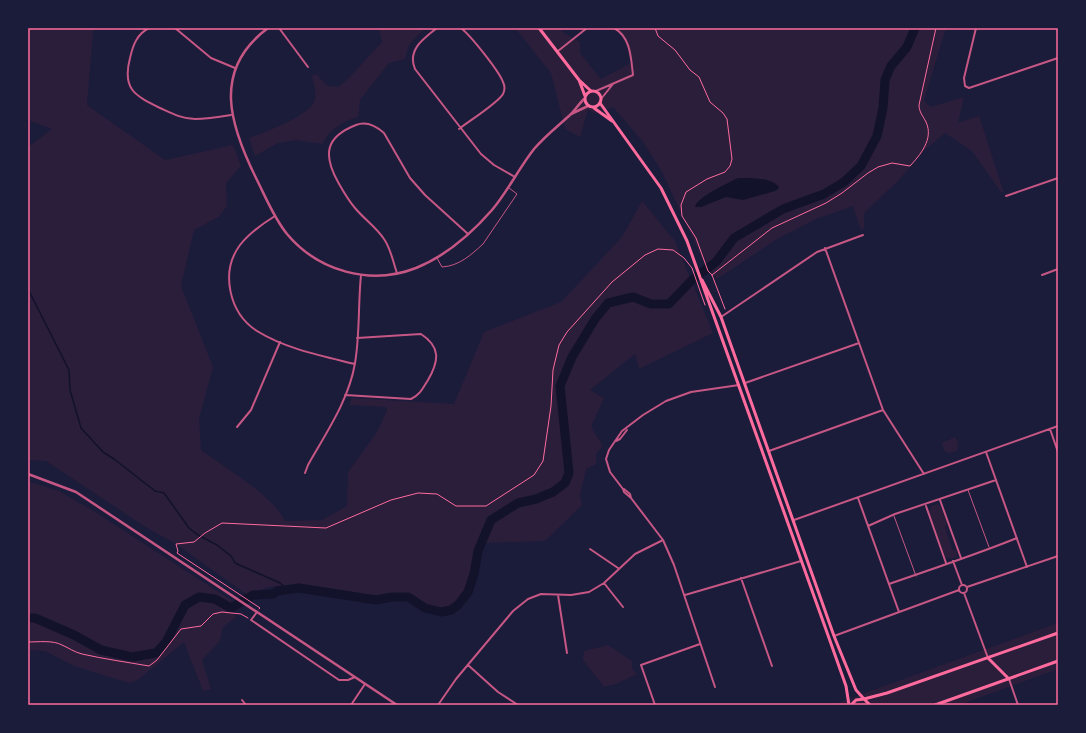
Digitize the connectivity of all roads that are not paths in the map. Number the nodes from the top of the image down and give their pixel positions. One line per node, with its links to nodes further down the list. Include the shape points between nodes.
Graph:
1 (149, 28): 26 (street, via 137,38 129,61 127,77 134,93 184,118)
2 (175, 28): 16 (street, via 210,58)
3 (268, 28): 16 (street, via 251,42)
4 (279, 28): 15 (street)
5 (437, 28): 28 (street, via 417,45 412,57 413,64)
6 (461, 28): 28 (street, via 502,79 505,88 502,95)
7 (539, 28): 13 (main road)
8 (587, 28): 13 (street)
9 (614, 28): 12 (street)
10 (620, 28): 12 (street)
11 (976, 28): 14 (street, via 963,82 969,88)
12 (620, 32): 18 (street, via 628,46 633,75)
13 (558, 51): 17 (main road)
14 (1058, 58)
15 (308, 67)
16 (235, 68): 26 (street, via 230,91)
17 (579, 80): 19 (main road); 21 (main road)
18 (614, 83): 20 (street); 22 (street)
19 (591, 91): 20 (main road); 21 (main road)
20 (596, 91): 22 (main road, via 600,94)
21 (584, 97): 23 (main road); 25 (street)
22 (601, 101): 24 (main road); 27 (main road)
23 (588, 106): 24 (main road); 25 (street)
24 (593, 108): 27 (main road)
25 (570, 114): 29 (street, via 534,149)
26 (231, 115): 33 (street, via 242,148)
27 (613, 122): 42 (main road, via 661,188)
28 (459, 129): 29 (street, via 481,154)
29 (515, 177): 31 (street)
30 (1058, 178): 32 (street)
31 (508, 187): 34 (street, via 492,210); 37 (lane, via 517,194 483,244 469,257 450,267 442,267)
32 (1006, 196)
33 (275, 216): 40 (street, via 287,233 312,257 344,272); 46 (street, via 255,229 239,246 229,276 233,299 244,318 258,332)
34 (468, 234): 37 (street); 39 (street, via 410,178 384,133 378,128 359,124 344,131 331,144 328,154 330,168 354,208 385,240)
35 (863, 235): 36 (street)
36 (825, 248): 43 (street); 47 (street)
37 (437, 257): 39 (street)
38 (1058, 269): 41 (street)
39 (397, 274): 40 (street)
40 (361, 275): 45 (street)
41 (1042, 275)
42 (700, 278): 43 (main road); 44 (main road)
43 (721, 317): 44 (main road); 49 (main road)
44 (716, 320): 50 (main road)
45 (358, 338): 48 (street); 51 (street, via 421,334 432,344 437,354 436,362 421,390 411,399)
46 (280, 342): 48 (street); 54 (street, via 251,410)
47 (858, 343): 49 (street); 52 (street)
48 (355, 364): 51 (street)
49 (745, 383): 50 (main road); 56 (main road)
50 (739, 385): 69 (main road); 72 (street, via 691,392 666,401 643,415 627,429 607,455 606,463 610,472)
51 (346, 395): 60 (street)
52 (883, 410): 56 (street); 61 (street)
53 (1058, 426): 55 (street)
54 (236, 427)
55 (1050, 429): 57 (street); 58 (street)
56 (769, 451): 68 (main road)
57 (986, 452): 61 (street); 62 (street)
58 (1058, 452)
59 (28, 474): 94 (street, via 76,492)
60 (305, 474)
61 (924, 474): 64 (street)
62 (996, 480): 63 (street); 71 (street)
63 (968, 490): 65 (street); 74 (lane)
64 (858, 498): 68 (street); 70 (street)
65 (940, 500): 66 (street); 76 (street)
66 (925, 506): 67 (street); 80 (street)
67 (894, 515): 70 (street); 83 (lane)
68 (794, 520): 69 (main road); 77 (main road)
69 (789, 522): 78 (main road)
70 (868, 526): 86 (street)
71 (1017, 538): 74 (street); 81 (street)
72 (664, 540): 82 (street, via 636,554); 92 (street)
73 (590, 549): 82 (street)
74 (989, 550): 76 (street)
75 (1058, 556): 81 (street)
76 (961, 558): 79 (street)
77 (807, 559): 78 (main road); 97 (main road)
78 (801, 561): 84 (street); 98 (main road)
79 (954, 562): 80 (street); 87 (street)
80 (946, 563): 83 (street)
81 (1027, 567): 88 (street)
82 (618, 568): 85 (street)
83 (916, 576): 86 (street)
84 (741, 578): 92 (street); 104 (street)
85 (604, 583): 91 (street, via 588,592); 93 (street)
86 (889, 584): 95 (street)
87 (962, 585): 88 (street); 89 (street)
88 (967, 587): 90 (street)
89 (959, 590): 90 (street); 95 (street)
90 (964, 593): 101 (street)
91 (558, 595): 100 (street); 103 (street, via 541,594 528,599 514,611)
92 (685, 595): 99 (street)
93 (623, 607)
94 (257, 612): 105 (street); 105 (street, via 251,620 339,680)
95 (899, 612): 97 (street)
96 (1058, 633): 101 (main road)
97 (834, 636): 98 (main road); 109 (main road, via 856,690)
98 (829, 638): 119 (main road)
99 (700, 644): 108 (street); 112 (street, via 641,665)
100 (567, 653)
101 (988, 658): 106 (main road); 109 (main road, via 887,694)
102 (1058, 660): 106 (main road)
103 (468, 666): 116 (street); 117 (street, via 498,692)
104 (772, 666)
105 (355, 677): 107 (street)
106 (1009, 679): 121 (main road); 122 (street)
107 (365, 684): 111 (street); 114 (street)
108 (716, 687)
109 (864, 699): 119 (main road, via 856,700); 120 (main road)
110 (242, 700): 113 (street)
111 (392, 704): 115 (street)
112 (655, 704): 118 (street)
113 (246, 705)
114 (351, 705)
115 (397, 705)
116 (438, 705)
117 (518, 705)
118 (650, 705)
119 (850, 705)
120 (870, 705)
121 (935, 705)
122 (1018, 705)

